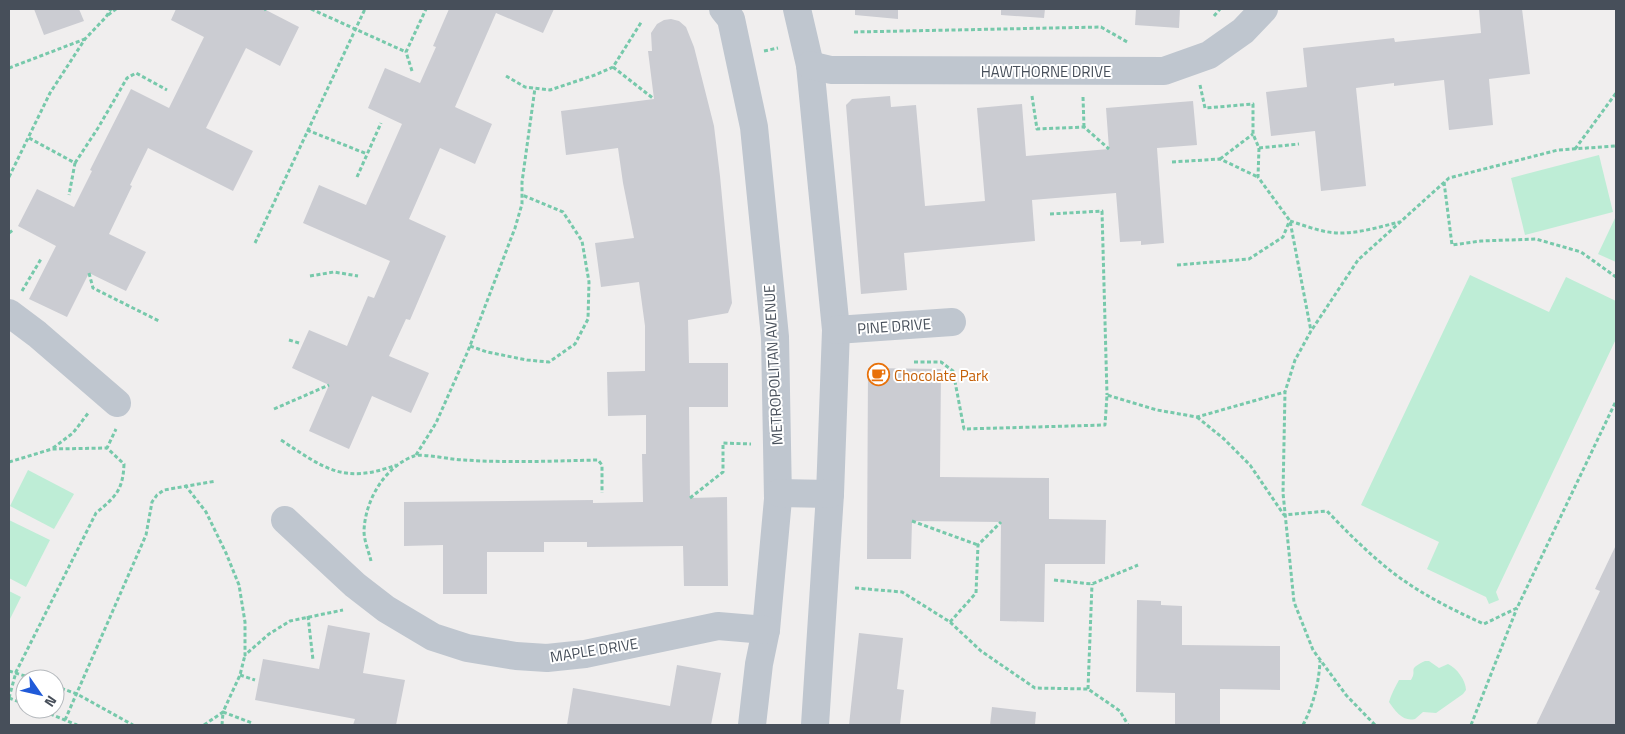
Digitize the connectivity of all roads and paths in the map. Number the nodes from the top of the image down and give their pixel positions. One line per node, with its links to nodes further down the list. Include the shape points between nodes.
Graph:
1 (111, 9): 10 (path)
2 (116, 9): 10 (path)
3 (311, 9): 13 (path)
4 (365, 9): 13 (path)
5 (426, 9): 17 (path)
6 (723, 9): 79 (street, METROPOLITAN AVENUE, via 731,19 757,145 775,337)
7 (796, 9): 18 (street)
8 (1220, 9): 12 (path)
9 (1264, 9): 18 (street, HAWTHORNE DRIVE, via 1243,32 1209,55 1164,71 831,70)
10 (106, 17): 15 (path)
11 (642, 21): 19 (path)
12 (1209, 22)
13 (355, 29): 17 (path); 32 (path)
14 (854, 32): 16 (path, via 1100,27)
15 (85, 38): 20 (path); 34 (path, via 50,93)
16 (1130, 44)
17 (406, 52): 21 (path)
18 (810, 65): 65 (street)
19 (613, 67): 24 (path, via 550,90); 29 (path)
20 (9, 68)
21 (412, 71)
22 (506, 76): 24 (path, via 526,87)
23 (1200, 82): 33 (path, via 1205,108 1253,104)
24 (535, 88): 49 (path)
25 (167, 90): 43 (path, via 136,73 127,78)
26 (1082, 91): 31 (path)
27 (1031, 92): 31 (path, via 1037,129)
28 (1616, 93): 39 (path)
29 (654, 99)
30 (381, 123): 40 (path)
31 (1084, 126): 38 (path)
32 (307, 130): 40 (path); 55 (path)
33 (1253, 134): 37 (path); 41 (path)
34 (29, 138): 43 (path); 44 (path)
35 (1299, 144): 37 (path)
36 (1616, 146): 39 (path)
37 (1259, 148): 46 (path)
38 (1109, 149)
39 (1575, 149): 47 (path, via 1548,152)
40 (367, 154): 45 (path)
41 (1220, 159): 42 (path); 46 (path)
42 (1172, 162)
43 (75, 163): 48 (path)
44 (9, 177)
45 (357, 177)
46 (1258, 177): 51 (path)
47 (1444, 182): 52 (path); 61 (path, via 1452,245 1481,240 1536,239 1581,252)
48 (70, 195)
49 (522, 195): 69 (path, via 515,228); 69 (path, via 562,212 582,241 589,282 588,319 575,344 549,362 486,352)
50 (1050, 214): 73 (path, via 1102,211)
51 (1290, 221): 52 (path, via 1339,233); 57 (path, via 1283,237 1249,259); 66 (path)
52 (1400, 222): 66 (path, via 1358,260)
53 (13, 230): 54 (path)
54 (9, 233)
55 (255, 243)
56 (40, 259): 62 (path)
57 (1178, 265)
58 (89, 273): 63 (path, via 94,288)
59 (310, 276): 60 (path, via 334,272)
60 (358, 276)
61 (1616, 276)
62 (9, 313): 75 (street, via 37,334)
63 (159, 321)
64 (952, 322): 65 (street, PINE DRIVE)
65 (836, 330): 89 (street)
66 (1312, 331): 72 (path, via 1295,360)
67 (289, 340): 68 (path)
68 (299, 343)
69 (470, 346): 82 (path, via 436,423)
70 (914, 362): 73 (path, via 940,362 953,371 964,428 1105,425)
71 (329, 385): 76 (path)
72 (1285, 392): 77 (path); 91 (path)
73 (1107, 395): 77 (path, via 1157,410)
74 (1616, 401): 101 (path)
75 (112, 404): 80 (path); 81 (path, via 94,405 73,433)
76 (274, 409)
77 (1197, 417): 91 (path, via 1250,466)
78 (281, 440): 84 (path, via 316,463 337,472 377,472)
79 (777, 444): 88 (street, METROPOLITAN AVENUE); 90 (path, via 723,443 723,472)
80 (107, 448): 81 (path); 109 (path, via 124,464 116,496 96,513)
81 (52, 449): 83 (path)
82 (416, 455): 84 (path); 87 (path, via 464,460 598,460 602,465)
83 (9, 462)
84 (399, 464): 97 (path, via 382,480 368,504 364,533)
85 (216, 480): 86 (path)
86 (185, 485): 106 (path, via 206,512 239,585); 115 (path, via 164,490 152,502 146,536)
87 (602, 493)
88 (778, 493): 89 (street); 105 (street, METROPOLITAN AVENUE)
89 (830, 494): 126 (street)
90 (690, 498)
91 (1284, 515): 101 (path, via 1328,511 1396,575 1447,607 1484,624); 108 (path, via 1294,602)
92 (285, 520): 105 (street, MAPLE DRIVE, via 386,609 433,637 467,648 547,658 585,654 718,626)
93 (912, 521): 95 (path)
94 (1001, 522): 95 (path)
95 (978, 545): 104 (path, via 976,593)
96 (1138, 565): 99 (path)
97 (372, 567)
98 (1054, 580): 99 (path)
99 (1092, 584): 113 (path)
100 (855, 588): 104 (path, via 902,592)
101 (1517, 608): 120 (path)
102 (345, 610): 103 (path)
103 (308, 616): 106 (path, via 290,621); 107 (path)
104 (950, 622): 113 (path, via 981,651 1035,688)
105 (766, 630): 125 (street, METROPOLITAN AVENUE)
106 (245, 655): 110 (path)
107 (313, 660)
108 (1320, 661): 128 (path, via 1316,691); 129 (path)
109 (18, 669)
110 (240, 675): 112 (path); 117 (path)
111 (15, 676): 116 (path)
112 (254, 680)
113 (1088, 689): 127 (path, via 1120,711)
114 (65, 690): 115 (path)
115 (77, 694): 118 (path); 122 (path)
116 (9, 698)
117 (223, 712): 119 (path); 123 (path); 124 (path)
118 (65, 720): 121 (path)
119 (252, 723)
120 (1471, 724): 130 (path)
121 (77, 725)
122 (134, 725)
123 (204, 725)
124 (222, 725)
125 (752, 725)
126 (816, 725)
127 (1128, 725)
128 (1303, 725)
129 (1375, 725)
130 (1467, 725)

